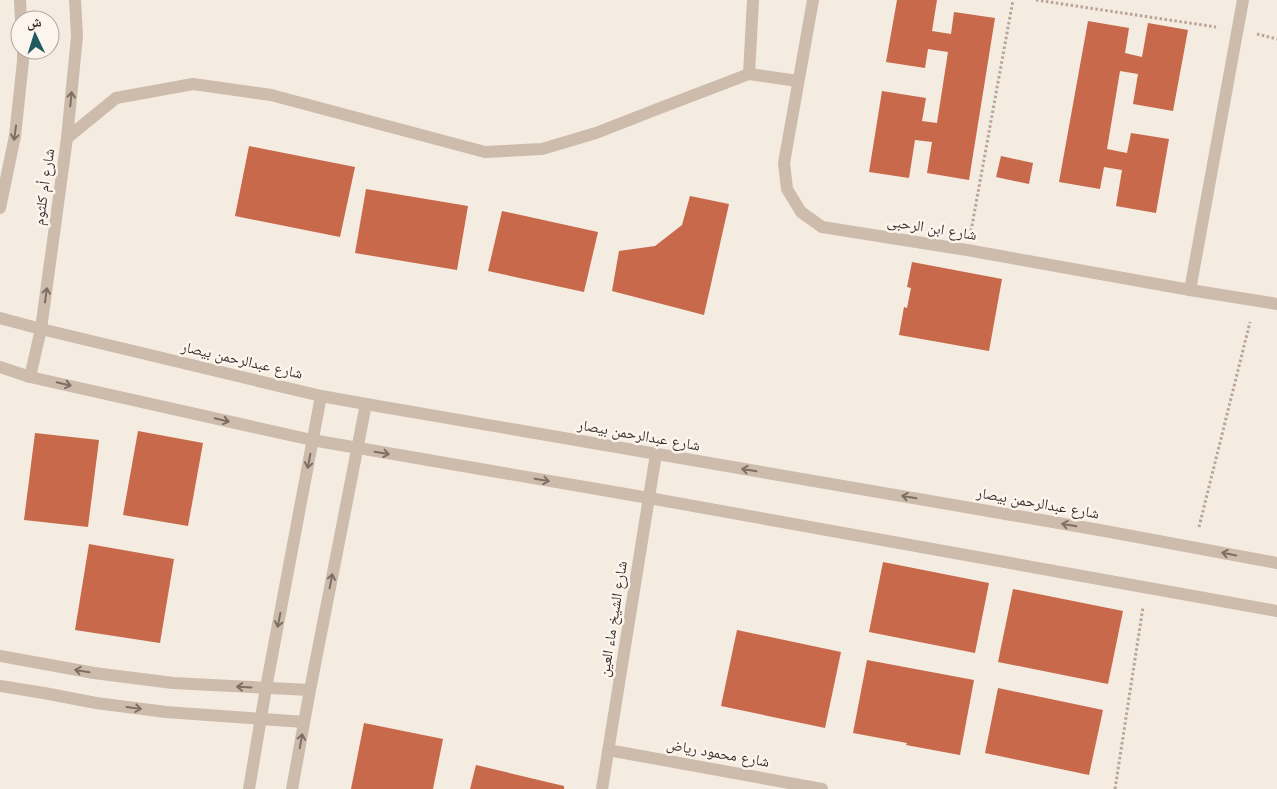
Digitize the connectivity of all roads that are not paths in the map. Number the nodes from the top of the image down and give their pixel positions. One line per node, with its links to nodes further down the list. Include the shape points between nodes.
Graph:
1 (75, 0): 8 (street, شارع أم كلثوم, one-way to 1, via 77,36)
2 (753, 0): 6 (street)
3 (813, 0): 7 (street, شارع ابن الرحبى)
4 (1243, 0): 10 (street)
5 (24, 60): 9 (street, one-way to 9, via 15,136)
6 (749, 74): 7 (street); 8 (street, via 596,134 542,148 485,152 271,94 193,84 116,98)
7 (798, 81): 10 (street, شارع ابن الرحبى, via 784,163 787,189 801,212 822,227)
8 (67, 138): 13 (street, شارع أم كلثوم, one-way to 8)
9 (0, 208)
10 (1190, 290): 11 (street, شارع ابن الرحبى)
11 (1277, 304)
12 (0, 318): 13 (street, شارع عبدالرحمن بيصار)
13 (41, 329): 15 (street, شارع أم كلثوم); 16 (street, شارع عبدالرحمن بيصار)
14 (0, 367): 15 (street)
15 (30, 377): 18 (street, one-way to 18)
16 (321, 396): 17 (street, شارع عبدالرحمن بيصار); 18 (street)
17 (366, 404): 19 (street); 20 (street, شارع عبدالرحمن بيصار)
18 (312, 440): 19 (street); 26 (street, one-way to 26)
19 (357, 448): 21 (street, one-way to 21); 27 (street, one-way to 19)
20 (656, 454): 21 (street, شارع الشيخ ماء العين); 22 (street, شارع عبدالرحمن بيصار, one-way to 20)
21 (649, 498): 23 (street); 30 (street, شارع الشيخ ماء العين)
22 (1277, 563)
23 (1277, 611)
24 (0, 656): 26 (street, one-way to 24, via 173,683)
25 (0, 686): 28 (street, one-way to 28, via 166,712)
26 (266, 688): 27 (street); 28 (street)
27 (310, 690): 29 (street)
28 (261, 718): 29 (street); 31 (street)
29 (304, 722): 32 (street, one-way to 29)
30 (608, 750): 33 (street, شارع الشيخ ماء العين); 34 (street, شارع محمود رياض)
31 (249, 789)
32 (292, 789)
33 (602, 789)
34 (822, 789)

